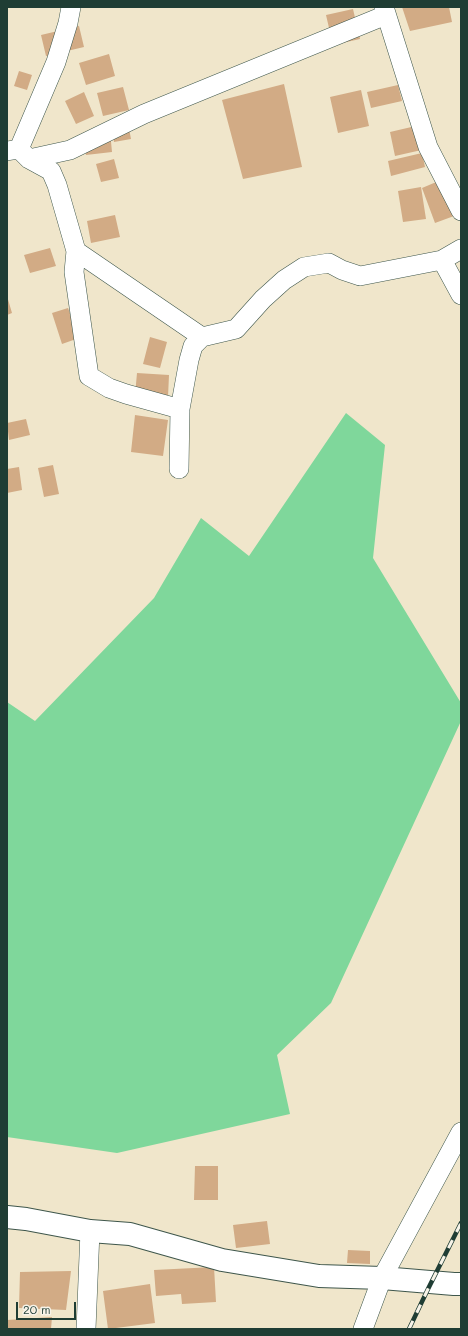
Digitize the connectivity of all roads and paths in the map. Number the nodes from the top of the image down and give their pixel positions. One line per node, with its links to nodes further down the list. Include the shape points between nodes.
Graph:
1 (71, 7): 3 (street, via 56,62)
2 (385, 11): 3 (street, via 144,114 70,150); 4 (street, via 428,147)
3 (18, 153): 6 (street, via 51,171)
4 (461, 211)
5 (461, 249): 7 (street)
6 (76, 251): 9 (street); 10 (street, via 74,272 89,376 109,388)
7 (442, 260): 8 (street); 9 (street, via 360,276 329,263 304,267 284,280 263,299 236,329)
8 (461, 295)
9 (202, 337): 10 (street, via 193,346)
10 (180, 409): 11 (street)
11 (179, 468)
12 (461, 1132): 15 (street)
13 (7, 1217): 14 (street)
14 (90, 1231): 15 (street, via 130,1234 222,1260 319,1276); 17 (street)
15 (382, 1278): 16 (street); 18 (street)
16 (461, 1284)
17 (86, 1329)
18 (363, 1329)

